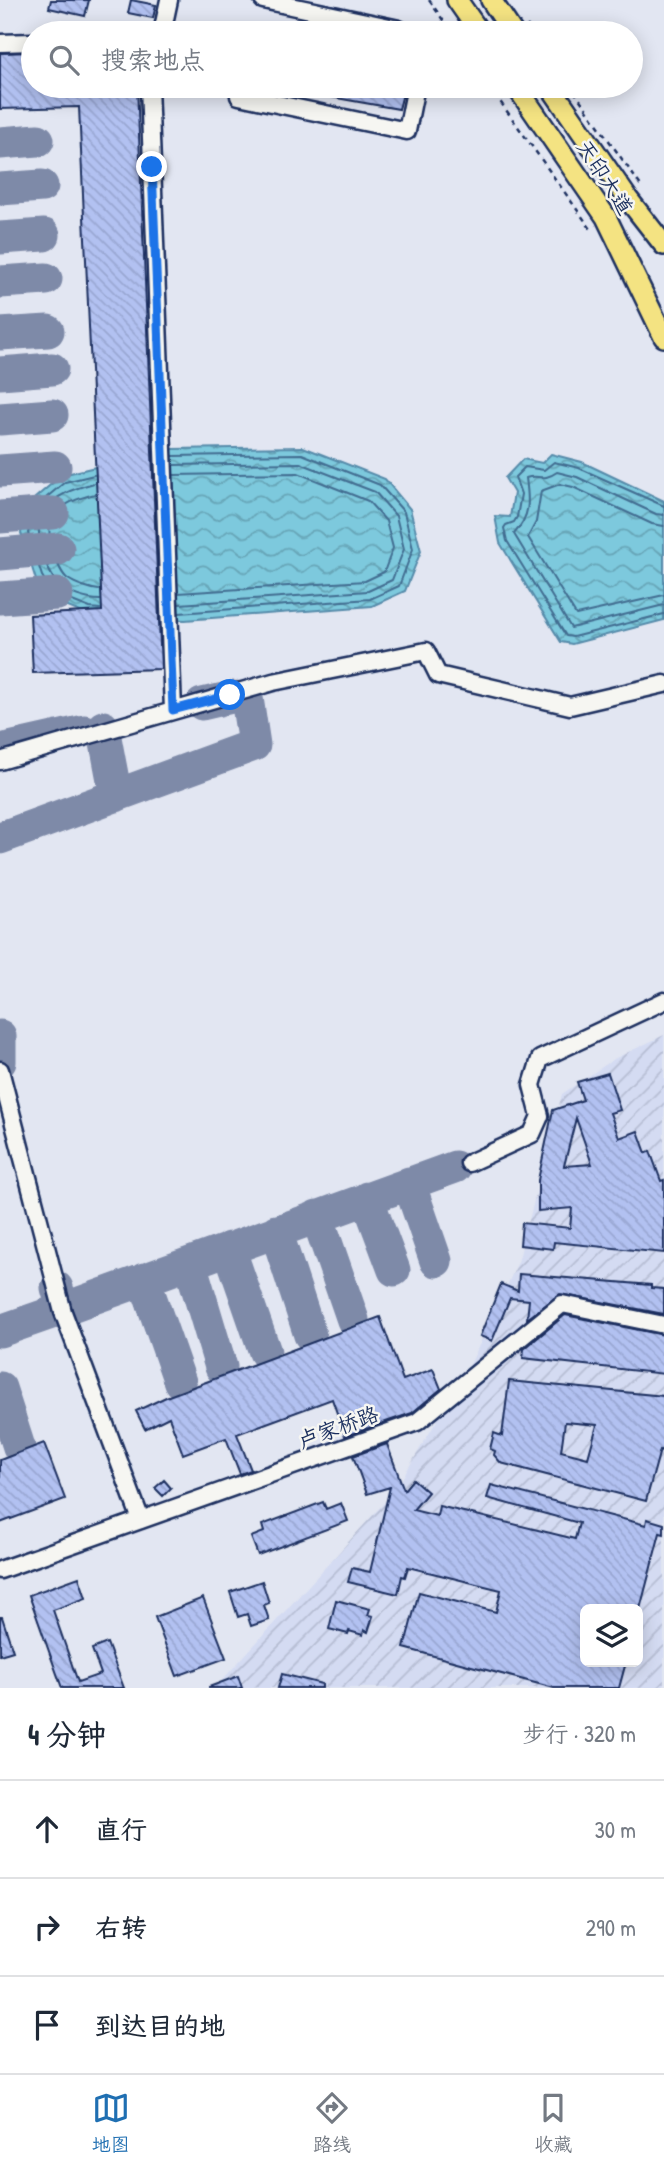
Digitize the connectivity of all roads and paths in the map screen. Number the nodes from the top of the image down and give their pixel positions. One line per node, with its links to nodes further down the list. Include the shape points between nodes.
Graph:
1 (169, 0): 6 (street)
2 (263, 0): 7 (street)
3 (429, 0): 8 (path)
4 (457, 0): 9 (main road)
5 (491, 0): 10 (main road)
6 (165, 21)
7 (361, 21)
8 (444, 21)
9 (472, 21)
10 (505, 21)
11 (21, 42): 12 (street)
12 (0, 43)
13 (149, 98): 25 (street)
14 (249, 98): 15 (street, via 407,131)
15 (414, 98)
16 (498, 98): 21 (path)
17 (524, 98): 23 (main road, 天印大道, via 606,217)
18 (558, 98): 22 (main road, 天印大道)
19 (579, 98): 20 (path)
20 (641, 186)
21 (593, 232)
22 (664, 246)
23 (664, 337)
24 (664, 684): 25 (street, via 570,706 438,675 426,651 273,682)
25 (173, 710): 26 (street)
26 (0, 761)
27 (664, 1000): 29 (street, via 540,1059 532,1086 540,1116 532,1134)
28 (0, 1070): 31 (street, via 63,1312)
29 (469, 1163)
30 (664, 1325): 31 (street, 卢家桥路, via 562,1304 417,1422)
31 (141, 1520): 32 (street, 卢家桥路)
32 (0, 1570)

